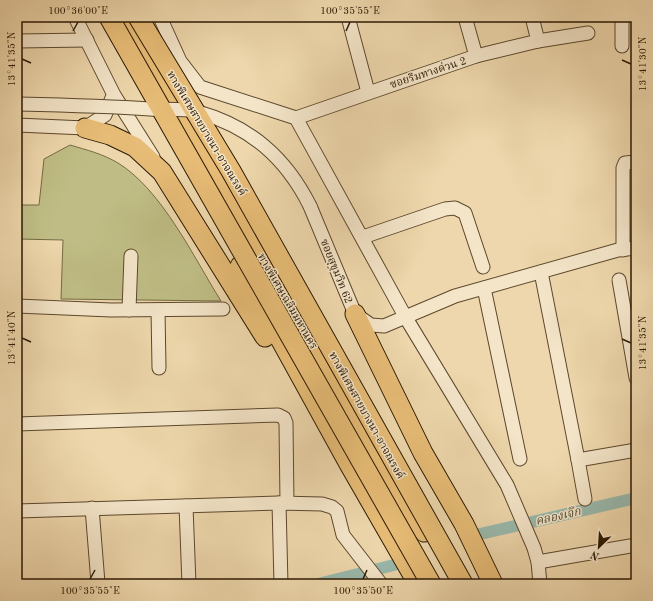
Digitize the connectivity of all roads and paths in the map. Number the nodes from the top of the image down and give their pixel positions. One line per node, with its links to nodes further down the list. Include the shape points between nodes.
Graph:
1 (75, 17): 12 (street)
2 (99, 17): 45 (highway)
3 (109, 17): 58 (highway, bridge)
4 (123, 17): 59 (highway, ทางพิเศษเฉลิมมหานคร)
5 (138, 17): 60 (highway, ทางพิเศษสายบางนา-อาจณรงค์, bridge, via 231,171)
6 (160, 17): 20 (street, via 180,61 200,87)
7 (348, 17): 17 (street)
8 (465, 17): 16 (street)
9 (532, 17): 14 (street)
10 (622, 17): 15 (street)
11 (588, 33): 14 (street, ซอยริมทางด่วน 2)
12 (87, 40): 13 (street); 18 (street)
13 (17, 41)
14 (538, 41): 16 (street, ซอยริมทางด่วน 2)
15 (622, 46)
16 (476, 56): 17 (street, ซอยริมทางด่วน 2)
17 (368, 92): 20 (street, ซอยริมทางด่วน 2)
18 (114, 95): 22 (street, via 105,115); 24 (street)
19 (17, 104): 37 (street, ซอยสุขุมวิท 62, bridge, via 108,106 197,112 242,130 278,157 300,186)
20 (296, 118): 25 (street)
21 (17, 125): 22 (street)
22 (85, 128): 24 (highway, via 110,135 135,147)
23 (636, 162): 27 (street, via 625,163 623,168)
24 (162, 172): 45 (highway, via 309,407)
25 (363, 237): 29 (street, via 445,209 456,208 465,213); 38 (street)
26 (636, 248): 27 (street, ซอยสุขุมวิท 62)
27 (623, 250): 30 (street, ซอยสุขุมวิท 62)
28 (131, 256): 35 (street)
29 (483, 267)
30 (541, 272): 32 (street, ซอยสุขุมวิท 62); 44 (street)
31 (619, 280): 40 (street)
32 (484, 288): 38 (street, ซอยสุขุมวิท 62, via 456,296); 43 (street)
33 (17, 306): 35 (street)
34 (223, 309): 36 (street)
35 (129, 310): 36 (street)
36 (158, 310): 39 (street)
37 (355, 314): 38 (street, ซอยสุขุมวิท 62, via 371,325 384,326); 61 (highway, via 423,453 464,524)
38 (406, 318): 52 (street, via 507,485)
39 (159, 368)
40 (636, 378)
41 (17, 424): 47 (street, via 278,415 284,418 286,423)
42 (636, 450): 44 (street)
43 (520, 459)
44 (578, 460): 46 (street)
45 (349, 464): 57 (highway)
46 (585, 499)
47 (283, 503): 48 (street); 54 (street); 56 (street, via 332,506 343,535)
48 (186, 506): 49 (street); 53 (street)
49 (92, 508): 50 (street); 55 (street)
50 (17, 511)
51 (636, 545): 52 (street)
52 (538, 562): 62 (street)
53 (189, 580)
54 (281, 580)
55 (98, 584)
56 (381, 584)
57 (418, 584)
58 (431, 584)
59 (454, 584)
60 (463, 584)
61 (493, 584)
62 (540, 584)

